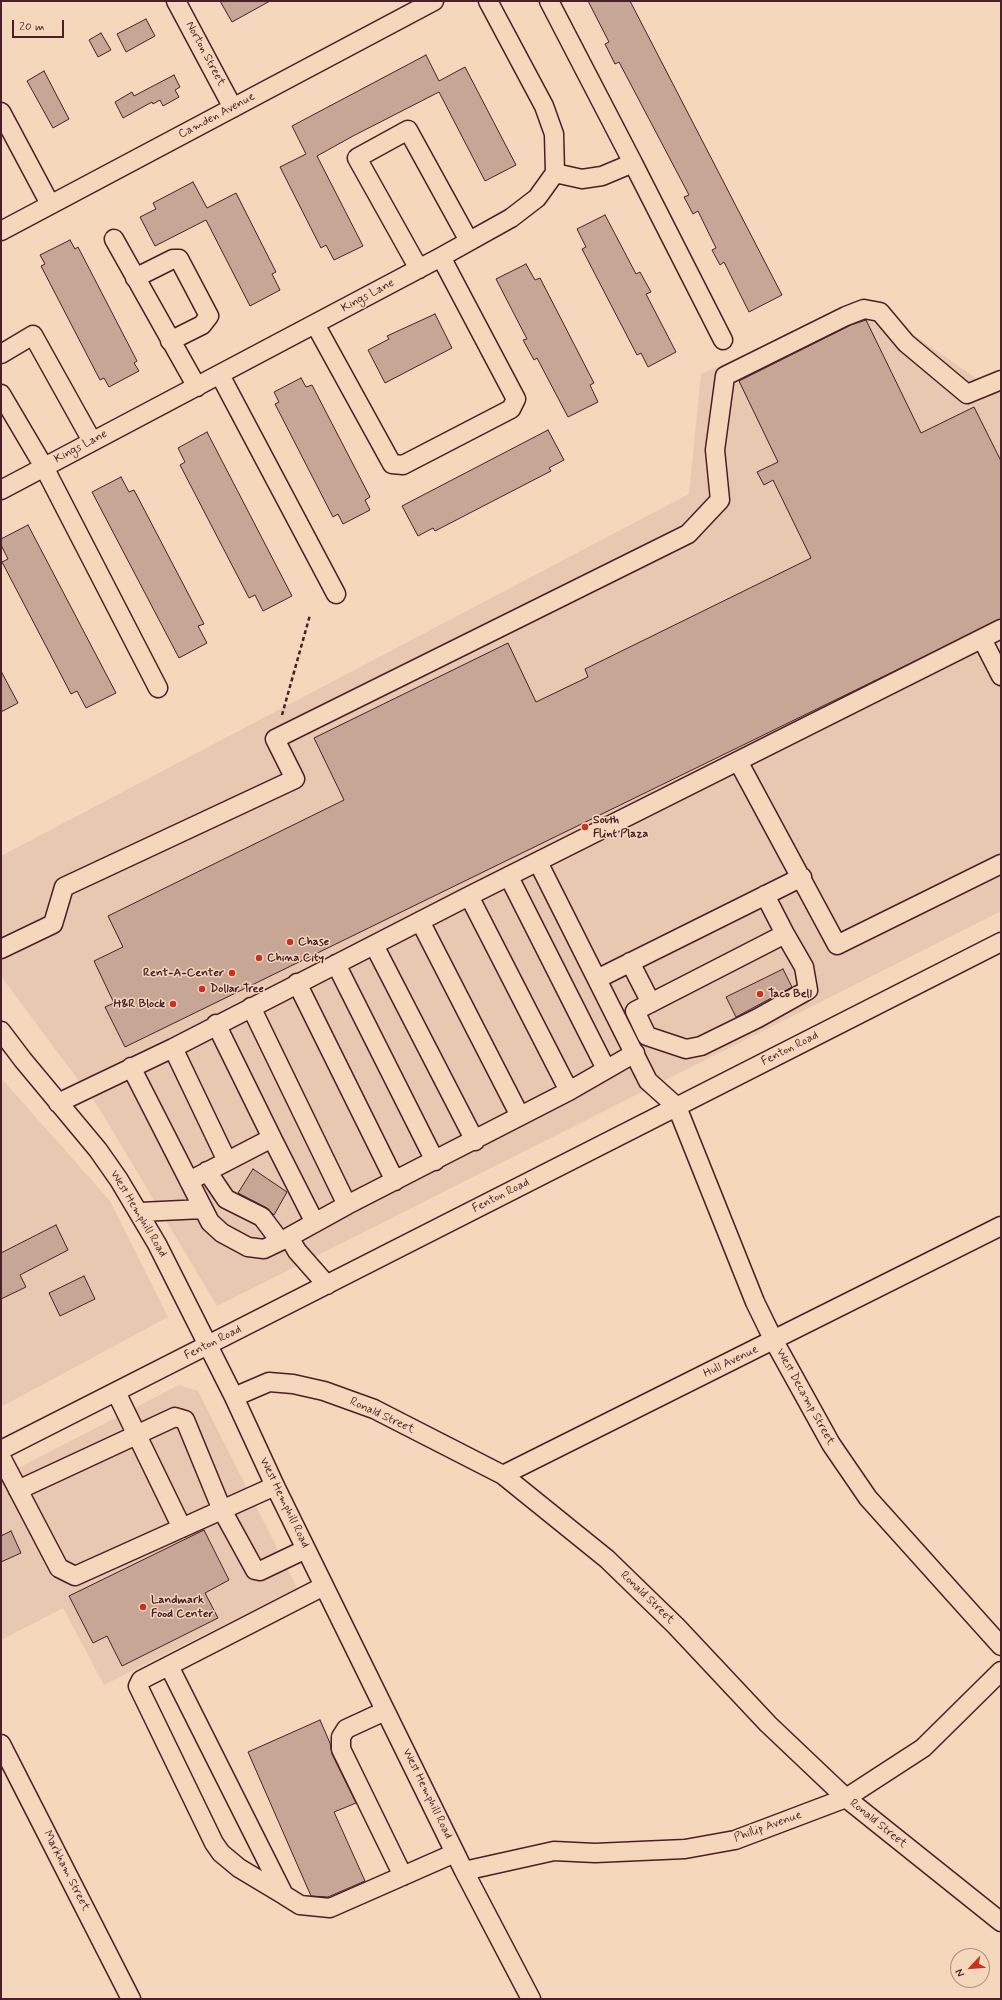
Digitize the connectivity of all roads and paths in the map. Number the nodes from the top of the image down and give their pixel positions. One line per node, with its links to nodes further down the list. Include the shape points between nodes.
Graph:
1 (176, 1): 6 (street, Norton Street)
2 (434, 1): 5 (street, Camden Avenue)
3 (488, 1): 9 (street, via 544,106 554,134)
4 (549, 1): 8 (street)
5 (413, 6): 6 (street, Camden Avenue)
6 (233, 108): 10 (street, Camden Avenue)
7 (1, 112): 10 (street)
8 (633, 163): 9 (street, via 602,176 582,179); 18 (street)
9 (555, 173): 13 (street, Kings Lane, via 537,198 511,218)
10 (50, 204): 11 (street, Camden Avenue)
11 (1, 231)
12 (114, 239): 16 (street)
13 (469, 241): 14 (street, Kings Lane); 15 (street, via 408,130 357,158)
14 (441, 257): 15 (street, Kings Lane); 17 (street, via 516,399 511,409 403,465 392,464)
15 (419, 269): 17 (street, Kings Lane)
16 (136, 278): 19 (street); 19 (street, via 172,259 178,259 208,316 202,325)
17 (315, 324): 21 (street, Kings Lane)
18 (723, 340)
19 (170, 341): 23 (street)
20 (1, 354): 25 (street, via 32,335)
21 (220, 375): 23 (street, Kings Lane); 28 (street)
22 (1001, 380): 34 (street, via 967,394 906,343 880,312 864,309 846,316 725,376 715,450 720,500 688,534)
23 (197, 387): 25 (street, Kings Lane)
24 (1, 394): 26 (street)
25 (92, 441): 26 (street, Kings Lane)
26 (44, 466): 27 (street, Kings Lane); 33 (street)
27 (1, 490)
28 (336, 594)
29 (310, 615): 34 (path)
30 (1001, 629): 31 (street)
31 (982, 639): 32 (street); 35 (street)
32 (1001, 676)
33 (158, 688)
34 (275, 739): 46 (street, via 295,779 64,886 53,924)
35 (738, 761): 36 (street); 39 (street)
36 (538, 862): 38 (street); 49 (street)
37 (1001, 864): 39 (street, via 837,945)
38 (508, 877): 41 (street); 58 (street)
39 (802, 877): 40 (street)
40 (765, 895): 43 (street); 47 (street)
41 (469, 896): 42 (street); 59 (street)
42 (420, 922): 45 (street); 62 (street)
43 (785, 934): 51 (street); 51 (street, via 804,967 808,990 758,1018 701,1046 686,1050 647,1036 635,1011)
44 (1001, 942): 61 (street, Fenton Road)
45 (374, 945): 48 (street); 64 (street)
46 (1, 949)
47 (630, 962): 49 (street); 51 (street)
48 (336, 964): 50 (street); 66 (street)
49 (597, 979): 56 (street)
50 (298, 983): 52 (street); 69 (street)
51 (651, 1003)
52 (252, 1007): 53 (street); 70 (street)
53 (216, 1024): 55 (street); 63 (street)
54 (1, 1031): 60 (street, West Hemphill Road)
55 (173, 1048): 57 (street); 65 (street)
56 (635, 1053): 58 (street); 61 (street, via 648,1081)
57 (131, 1067): 60 (street); 68 (street)
58 (606, 1069): 59 (street)
59 (569, 1091): 62 (street)
60 (58, 1103): 72 (street, West Hemphill Road, via 98,1150)
61 (677, 1107): 76 (street, Fenton Road); 77 (street, West Decamp Street, via 755,1302)
62 (520, 1116): 64 (street)
63 (272, 1138): 65 (street); 73 (street)
64 (475, 1140): 66 (street)
65 (227, 1161): 67 (street)
66 (435, 1161): 69 (street)
67 (207, 1171): 68 (street); 75 (street, via 226,1199 262,1217)
68 (189, 1181): 71 (street)
69 (395, 1181): 70 (street)
70 (347, 1205): 73 (street)
71 (203, 1209): 72 (street); 75 (street, via 210,1222 222,1233 248,1247 264,1249)
72 (140, 1212): 78 (street, West Hemphill Road)
73 (315, 1223): 75 (street)
74 (1001, 1226): 77 (street, Hull Avenue)
75 (285, 1239): 76 (street)
76 (327, 1285): 78 (street, Fenton Road)
77 (774, 1341): 84 (street, Hull Avenue); 91 (street, West Decamp Street, via 831,1444 868,1498)
78 (208, 1346): 79 (street, Fenton Road); 80 (street, West Hemphill Road)
79 (116, 1392): 81 (street); 82 (street, Fenton Road)
80 (234, 1397): 84 (street, Ronald Street, via 269,1382 324,1390 374,1410); 85 (street, West Hemphill Road)
81 (137, 1434): 86 (street); 87 (street, via 175,1417 185,1420); 88 (street)
82 (1, 1450)
83 (1, 1457): 86 (street)
84 (503, 1475): 96 (street, Ronald Street, via 607,1559 676,1626 768,1724)
85 (275, 1486): 87 (street); 89 (street, West Hemphill Road)
86 (18, 1490): 88 (street, via 59,1568 75,1576)
87 (222, 1510): 88 (street); 89 (street, via 255,1570 260,1571)
88 (182, 1528)
89 (306, 1549): 90 (street, West Hemphill Road)
90 (324, 1586): 92 (street); 94 (street, West Hemphill Road)
91 (1001, 1646)
92 (169, 1666): 100 (street); 100 (street, via 141,1680 138,1686 214,1843 221,1853 240,1868)
93 (1001, 1671): 96 (street, Phillip Avenue, via 923,1748)
94 (385, 1710): 97 (street, West Hemphill Road); 99 (street, via 346,1730 341,1737 341,1748)
95 (1, 1744): 102 (street, Markham Street)
96 (846, 1798): 98 (street, Phillip Avenue, via 735,1840 685,1849 595,1853 554,1851); 101 (street, Ronald Street)
97 (456, 1853): 98 (street, West Hemphill Road); 99 (street)
98 (464, 1871): 103 (street, West Hemphill Road)
99 (403, 1876): 100 (street, via 330,1908 300,1905)
100 (284, 1895)
101 (1001, 1922)
102 (131, 1999)
103 (531, 1999)

